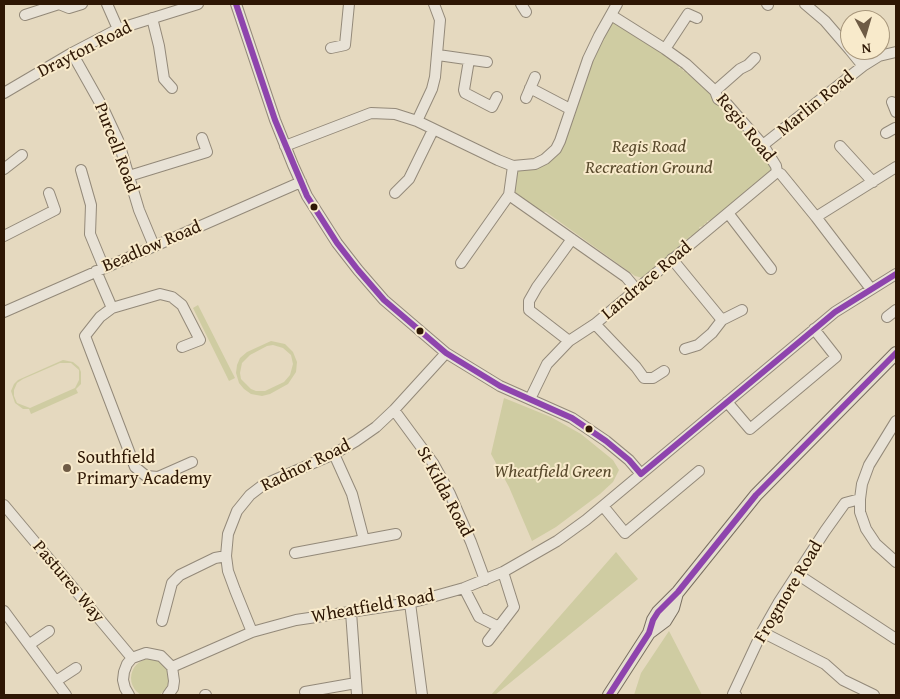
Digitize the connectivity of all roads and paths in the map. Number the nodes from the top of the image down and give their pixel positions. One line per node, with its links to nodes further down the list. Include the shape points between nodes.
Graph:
1 (82, 4): 10 (street, via 69,8 59,4)
2 (107, 4): 13 (street)
3 (198, 4): 11 (street, Drayton Road)
4 (236, 4): 38 (street)
5 (349, 4): 15 (street, via 345,45)
6 (434, 4): 19 (street, via 440,20)
7 (617, 4): 9 (street)
8 (805, 4): 14 (street)
9 (611, 14): 16 (street, Regis Road); 33 (street, via 588,59)
10 (25, 15)
11 (152, 18): 13 (street, Drayton Road); 26 (street, via 164,79)
12 (697, 18): 16 (street, via 688,14)
13 (118, 29): 18 (street, Drayton Road)
14 (840, 38)
15 (331, 48)
16 (665, 49): 28 (street, Regis Road)
17 (896, 52): 24 (street, Marlin Road, via 879,56)
18 (72, 53): 29 (street, Drayton Road); 47 (street, Purcell Road, via 118,140)
19 (438, 55): 21 (street); 35 (street, via 432,89)
20 (755, 58): 28 (street)
21 (469, 60): 23 (street); 30 (street, via 465,93 492,107)
22 (858, 60): 24 (street)
23 (487, 62)
24 (863, 66): 39 (street, Marlin Road)
25 (535, 77): 27 (street)
26 (172, 88)
27 (530, 88): 31 (street); 33 (street)
28 (715, 91): 39 (street, Regis Road, via 718,99)
29 (4, 93)
30 (497, 97)
31 (526, 98)
32 (892, 102): 34 (street)
33 (570, 109): 42 (street, via 556,150 535,164)
34 (896, 112)
35 (417, 121): 36 (street); 38 (street, via 395,114 371,113)
36 (433, 130): 42 (street); 50 (street, via 409,179)
37 (202, 138): 47 (street, via 207,152)
38 (285, 146): 48 (street)
39 (763, 146): 46 (street, Regis Road)
40 (840, 146): 49 (street)
41 (22, 156): 44 (street)
42 (513, 166): 52 (street)
43 (896, 167): 49 (street)
44 (4, 169)
45 (82, 170): 61 (street, via 92,205 90,234)
46 (777, 172): 53 (street, Landrace Road); 54 (street, Regis Road)
47 (129, 176): 57 (street, Purcell Road)
48 (301, 182): 57 (street, Beadlow Road); 76 (street, via 337,243 358,270 384,300)
49 (873, 182): 54 (street)
50 (396, 192)
51 (49, 193): 55 (street, via 54,210)
52 (510, 196): 56 (street); 59 (street)
53 (728, 213): 58 (street, Landrace Road); 60 (street)
54 (816, 217): 64 (street, Regis Road)
55 (4, 236)
56 (572, 239): 63 (street, via 626,277); 73 (street, via 537,287 529,300 528,310)
57 (154, 246): 61 (street, Beadlow Road)
58 (672, 259): 63 (street, Landrace Road); 70 (street)
59 (461, 263)
60 (771, 269)
61 (100, 270): 65 (street); 68 (street, Beadlow Road)
62 (896, 274): 64 (street, Wheatfield Road)
63 (636, 289): 71 (street, Landrace Road)
64 (871, 289): 72 (street, Wheatfield Road)
65 (112, 308): 74 (street, via 160,294 172,297 182,305 200,340); 84 (street, via 85,336 135,467 146,476 158,477)
66 (742, 310): 70 (street)
67 (896, 310): 69 (street)
68 (4, 312)
69 (887, 317)
70 (722, 320): 75 (street, via 698,345)
71 (595, 324): 73 (street, Landrace Road); 78 (street, via 644,378 653,378)
72 (814, 329): 80 (street, Wheatfield Road); 80 (street, via 836,357 750,429)
73 (569, 341): 79 (street, Landrace Road, via 547,364)
74 (182, 347)
75 (685, 349)
76 (446, 353): 79 (street, via 493,382); 81 (street, Radnor Road)
77 (896, 353): 121 (main road, via 756,495 678,592 665,620 649,633)
78 (664, 371)
79 (530, 399): 86 (street, via 572,418 606,441)
80 (727, 402): 86 (street, Wheatfield Road)
81 (394, 410): 83 (street, Radnor Road, via 376,428); 97 (street, St Kilda Road, via 433,463 450,494)
82 (896, 421): 87 (street, via 869,466)
83 (334, 454): 91 (street, via 352,494); 93 (street, Radnor Road, via 263,485 250,495 237,511 228,534)
84 (192, 462)
85 (699, 471): 89 (street, via 625,533)
86 (641, 474): 89 (street, Wheatfield Road)
87 (860, 499): 94 (street, via 860,512 866,529 876,544); 96 (street, Frogmore Road, via 846,503)
88 (4, 505): 110 (street, Pastures Way)
89 (603, 506): 95 (street, Wheatfield Road, via 557,541)
90 (396, 534): 91 (street)
91 (364, 540): 92 (street)
92 (295, 553)
93 (226, 556): 102 (street, via 180,575 172,583); 105 (street, Radnor Road)
94 (896, 562)
95 (503, 572): 97 (street, Wheatfield Road); 103 (street, via 514,607)
96 (797, 574): 106 (street, Frogmore Road); 107 (street)
97 (485, 580): 98 (street, Wheatfield Road)
98 (464, 588): 99 (street, Wheatfield Road); 103 (street, via 479,617)
99 (410, 604): 100 (street, Wheatfield Road); 120 (street)
100 (352, 612): 105 (street, Wheatfield Road, via 296,620); 114 (street)
101 (5, 614): 109 (street)
102 (162, 621)
103 (499, 627): 108 (street)
104 (49, 631): 109 (street)
105 (252, 632): 111 (street, Wheatfield Road)
106 (762, 632): 122 (street, Frogmore Road, via 733,694); 123 (street, via 825,664 843,680)
107 (896, 639)
108 (488, 641)
109 (30, 644): 113 (street)
110 (132, 658): 111 (street, via 154,653 162,656); 117 (street, via 123,680)
111 (172, 667): 118 (street, via 174,681)
112 (76, 668): 113 (street)
113 (56, 681): 116 (street)
114 (356, 683): 115 (street); 119 (street)
115 (305, 692)
116 (66, 695)
117 (129, 695)
118 (168, 695)
119 (357, 695)
120 (422, 695)
121 (609, 695)
122 (736, 695)
123 (874, 695)

